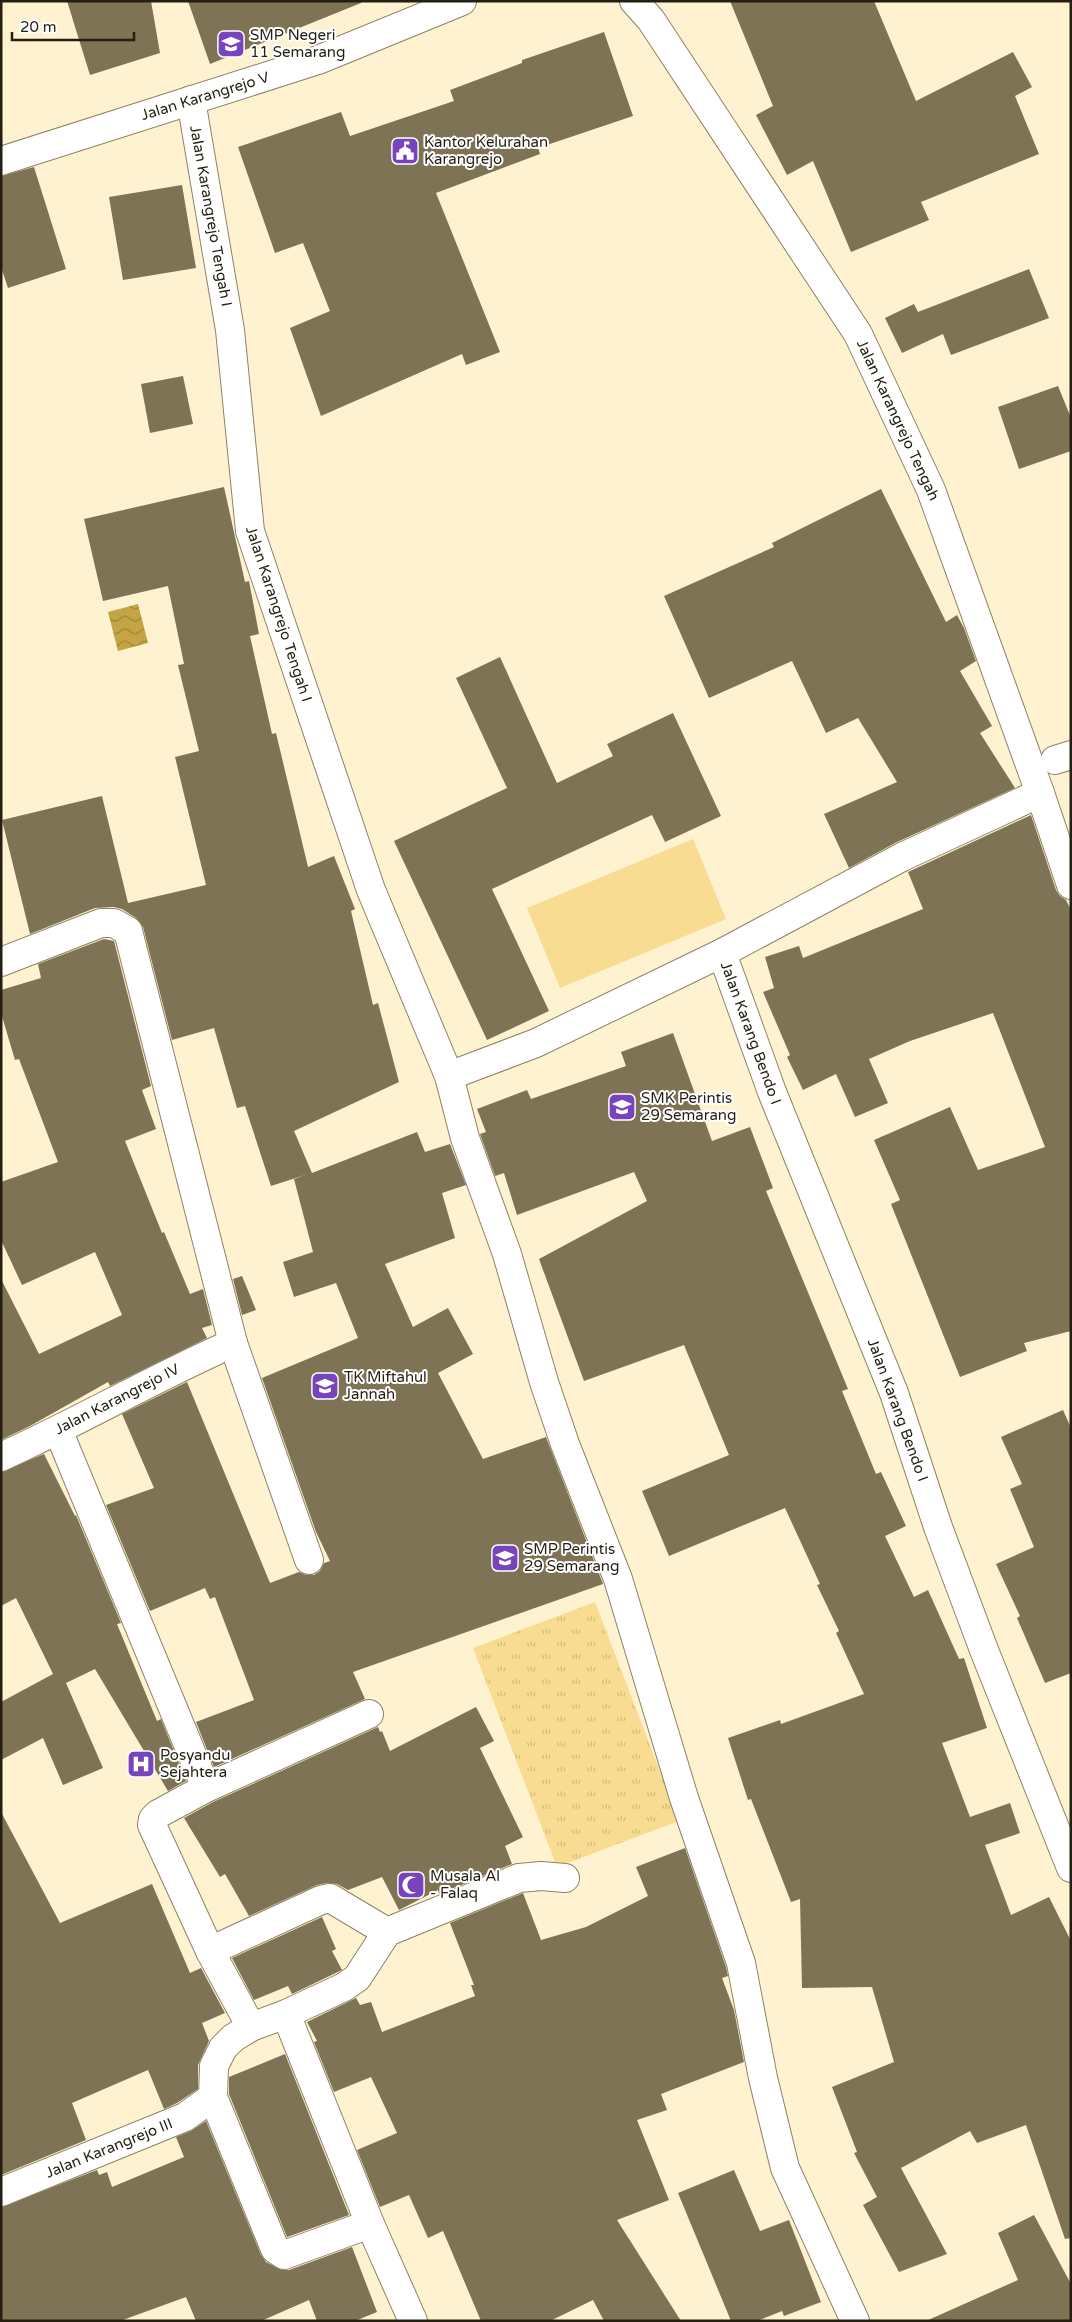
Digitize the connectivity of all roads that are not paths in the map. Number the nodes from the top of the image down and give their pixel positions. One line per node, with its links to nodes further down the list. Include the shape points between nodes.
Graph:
1 (462, 1): 3 (street, Jalan Karangrejo V, via 318,60)
2 (634, 1): 5 (street, Jalan Karangrejo Tengah, via 651,20 858,334 931,490)
3 (191, 100): 4 (street, Jalan Karangrejo V); 9 (street, Jalan Karangrejo Tengah I, via 230,330 250,531 371,890)
4 (1, 161)
5 (1040, 793): 6 (street, Jalan Karangrejo Tengah); 7 (street, via 902,857)
6 (1071, 885)
7 (722, 953): 9 (street, via 536,1042); 16 (street, Jalan Karang Bendo I, via 772,1092 894,1393 961,1589)
8 (1, 962): 10 (street, via 102,923 114,923 128,931)
9 (450, 1076): 26 (street, Jalan Karangrejo Tengah I, via 465,1138 507,1254 544,1382 618,1579 684,1798 741,1963 763,2078 785,2168)
10 (233, 1343): 11 (street, Jalan Karangrejo IV); 13 (street)
11 (58, 1430): 12 (street, Jalan Karangrejo IV); 15 (street)
12 (1, 1457)
13 (309, 1560)
14 (369, 1714): 15 (street)
15 (206, 1788): 19 (street, via 158,1814 152,1822)
16 (1071, 1868)
17 (565, 1878): 18 (street, via 519,1878)
18 (387, 1932): 19 (street, via 330,1898); 20 (street, via 357,1978)
19 (210, 1951): 21 (street)
20 (286, 2014): 21 (street); 24 (street)
21 (251, 2027): 22 (street, via 223,2048 214,2066)
22 (213, 2097): 23 (street, Jalan Karangrejo III, via 185,2117); 24 (street, via 277,2252 284,2255)
23 (1, 2192)
24 (370, 2224): 25 (street)
25 (413, 2321)
26 (855, 2321)

